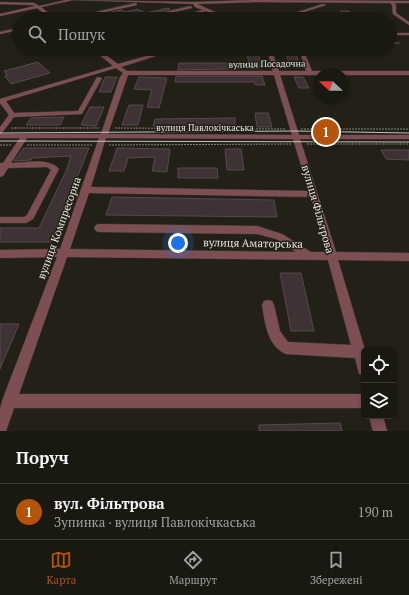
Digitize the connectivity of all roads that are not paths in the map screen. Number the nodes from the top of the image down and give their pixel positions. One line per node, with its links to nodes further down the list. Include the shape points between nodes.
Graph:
1 (71, 0): 12 (street)
2 (75, 0): 10 (street, via 125,0)
3 (154, 0): 10 (street)
4 (187, 0): 11 (street)
5 (0, 1): 12 (street, via 30,3)
6 (257, 1): 8 (street); 11 (street)
7 (390, 1): 8 (street); 9 (street); 20 (street)
8 (344, 2): 19 (street, via 326,4)
9 (409, 2)
10 (143, 3): 11 (street); 15 (street)
11 (195, 4): 13 (street); 16 (street)
12 (38, 7): 14 (street); 21 (street)
13 (207, 10): 17 (street); 18 (street)
14 (45, 12)
15 (100, 12)
16 (166, 12)
17 (199, 12)
18 (212, 12)
19 (300, 12)
20 (394, 12)
21 (0, 14)
22 (397, 15): 23 (street)
23 (409, 24)
24 (12, 30): 25 (street)
25 (0, 33)
26 (397, 34): 27 (street)
27 (409, 34)
28 (103, 56): 32 (street)
29 (151, 56): 32 (street)
30 (271, 56): 35 (street, вулиця Фільтрова)
31 (303, 56): 33 (street)
32 (117, 66): 34 (street); 38 (street)
33 (309, 72): 35 (street, вулиця Посадочна); 36 (street, вулиця Посадочна)
34 (126, 73): 35 (street, вулиця Посадочна); 43 (street, вулиця Компресорна)
35 (277, 73): 44 (street, вулиця Фільтрова)
36 (409, 73)
37 (99, 78): 39 (street, via 80,113)
38 (1, 100): 39 (street)
39 (12, 115): 40 (street)
40 (0, 132)
41 (0, 136): 42 (street, вулиця Павлокічкаська)
42 (25, 136): 43 (street, вулиця Павлокічкаська); 46 (street)
43 (104, 136): 44 (street, вулиця Павлокічкаська); 48 (street, вулиця Компресорна)
44 (297, 137): 45 (street, вулиця Павлокічкаська); 49 (street, вулиця Фільтрова)
45 (409, 137)
46 (2, 166): 47 (street); 50 (street, via 47,165 54,169 30,217 26,220)
47 (0, 174)
48 (86, 190): 49 (street); 52 (street, вулиця Компресорна)
49 (314, 194): 55 (street, вулиця Фільтрова)
50 (0, 220)
51 (99, 228): 54 (street, via 258,230 284,238)
52 (63, 253): 53 (street, вулиця Аматорська); 54 (street, вулиця Аматорська); 60 (street, вулиця Компресорна)
53 (0, 254)
54 (309, 256): 55 (street, вулиця Аматорська)
55 (332, 256): 56 (street, вулиця Аматорська); 58 (street, вулиця Фільтрова)
56 (409, 257)
57 (268, 305): 58 (street, via 275,337 286,348)
58 (360, 352): 59 (street, вулиця Фільтрова)
59 (361, 356)
60 (10, 401): 61 (street); 63 (street, вулиця Компресорна)
61 (361, 401)
62 (377, 419): 64 (street)
63 (0, 428)
64 (380, 431)

